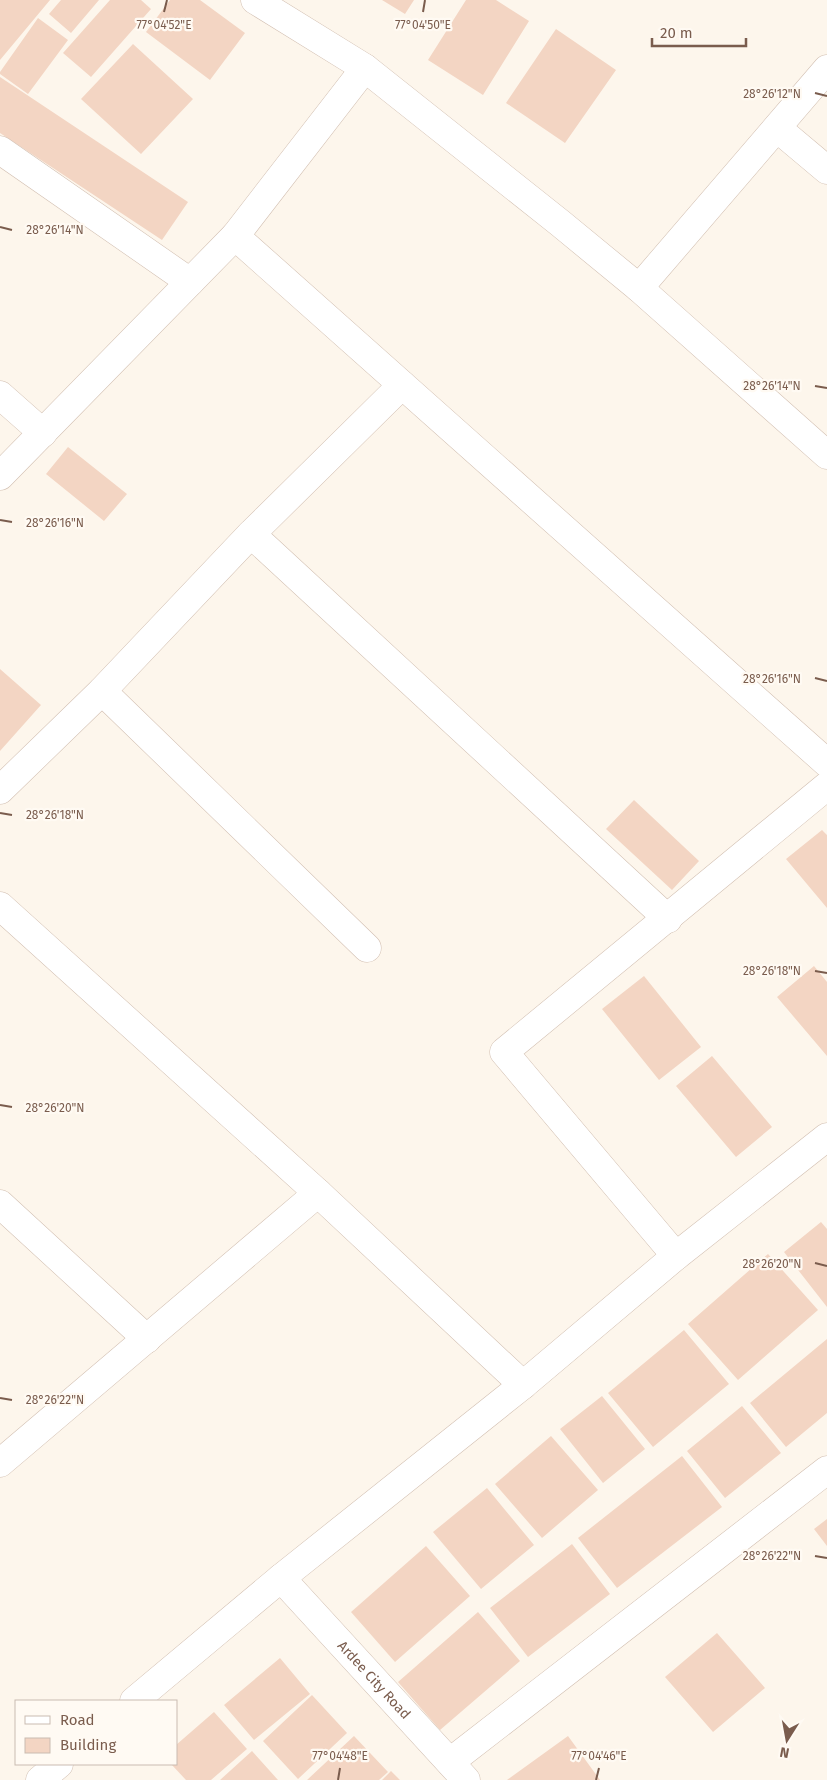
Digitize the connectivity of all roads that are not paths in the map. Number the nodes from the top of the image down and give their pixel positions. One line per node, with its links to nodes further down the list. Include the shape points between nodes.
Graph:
1 (255, 0): 2 (street)
2 (365, 68): 7 (street); 9 (street)
3 (827, 68): 4 (street)
4 (777, 128): 6 (street); 9 (street)
5 (0, 150): 8 (street)
6 (827, 170)
7 (236, 236): 8 (street); 10 (street)
8 (190, 282): 12 (street)
9 (639, 288): 13 (street)
10 (402, 384): 15 (street); 17 (street)
11 (0, 395): 12 (street)
12 (43, 432): 14 (street)
13 (827, 455)
14 (0, 476)
15 (251, 534): 16 (street); 21 (street)
16 (102, 691): 19 (street); 22 (street)
17 (827, 764)
18 (827, 786): 21 (street)
19 (0, 790)
20 (0, 906): 24 (street)
21 (668, 918): 26 (street, via 504,1052)
22 (367, 948)
23 (827, 1137): 26 (street)
24 (318, 1193): 27 (street); 28 (street)
25 (0, 1204): 27 (street)
26 (676, 1256): 28 (street)
27 (147, 1339): 29 (street)
28 (523, 1385): 31 (street)
29 (0, 1463)
30 (827, 1470): 34 (street)
31 (281, 1578): 32 (street); 34 (street, Ardee City Road)
32 (135, 1700)
33 (58, 1765): 35 (street)
34 (458, 1771)
35 (40, 1780)

